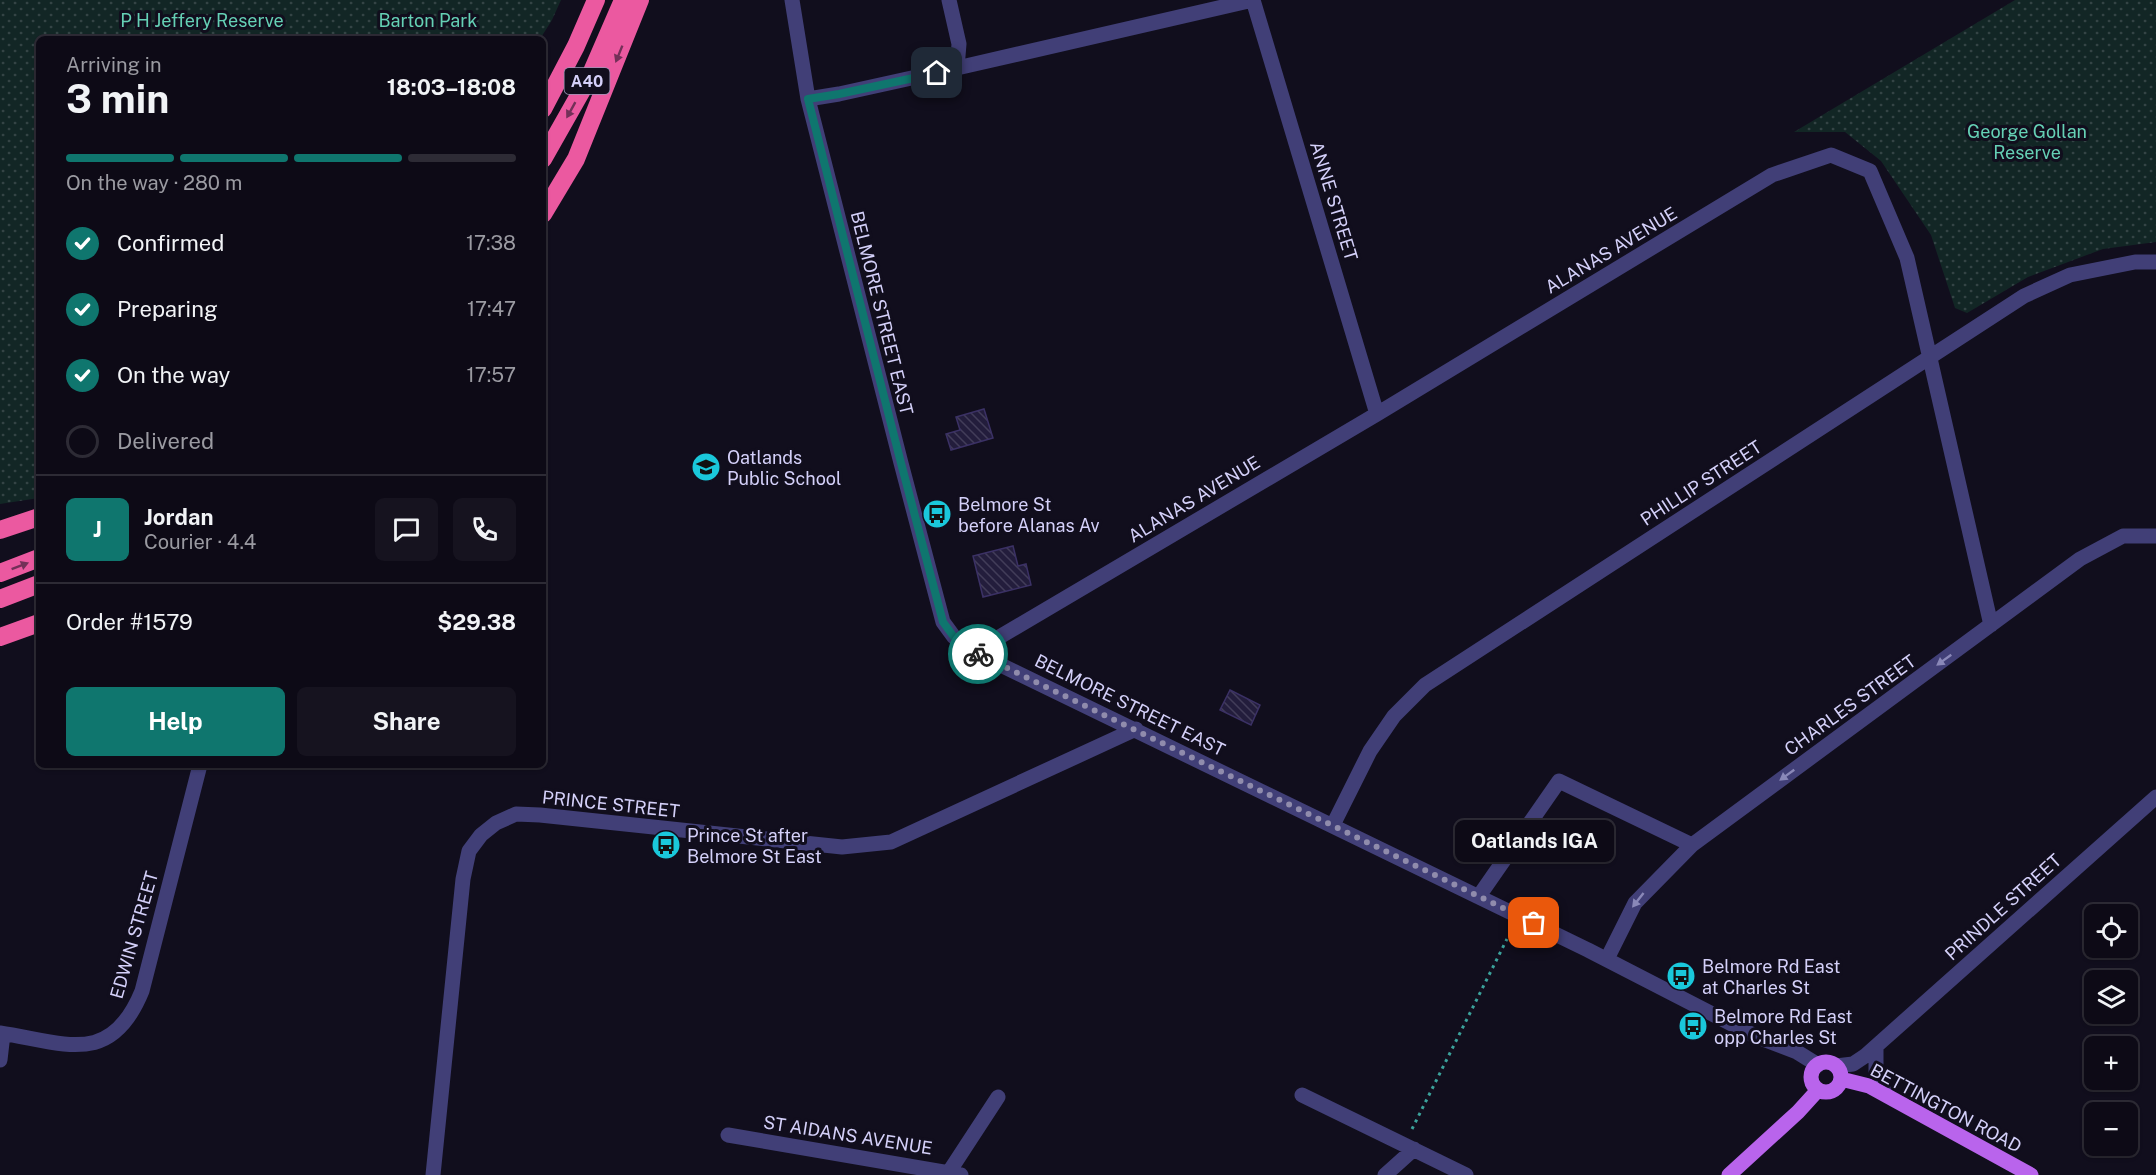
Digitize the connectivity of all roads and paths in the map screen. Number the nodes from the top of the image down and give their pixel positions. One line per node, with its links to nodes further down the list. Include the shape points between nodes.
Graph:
1 (596, 0): 7 (highway, A40)
2 (623, 0): 12 (highway, A40, one-way to 12, via 590,76)
3 (640, 0): 13 (highway, one-way to 13, via 576,159)
4 (792, 0): 10 (street, BELMORE STREET EAST)
5 (949, 0): 8 (street, via 959,45)
6 (1253, 0): 8 (street); 16 (street, ANNE STREET)
7 (576, 46): 9 (highway); 11 (highway, A40)
8 (957, 68): 10 (street)
9 (546, 87)
10 (808, 99): 27 (street, BELMORE STREET EAST, via 943,622 954,637)
11 (546, 104)
12 (546, 154)
13 (546, 209)
14 (2156, 262): 15 (street, PHILLIP STREET, via 2135,262 2070,275 2024,296)
15 (1931, 357): 16 (street, ALANAS AVENUE, via 1907,258 1870,171 1831,155 1772,175); 25 (street, ALANAS AVENUE); 31 (street, PHILLIP STREET, via 1425,685 1394,716 1370,751)
16 (1377, 414): 27 (street, ALANAS AVENUE)
17 (36, 518): 18 (highway)
18 (0, 530)
19 (2156, 536): 25 (street, CHARLES STREET, via 2123,536 2080,559)
20 (36, 559): 21 (highway, one-way to 20)
21 (0, 573)
22 (36, 585): 23 (highway)
23 (0, 599)
24 (36, 624): 26 (highway)
25 (1991, 625): 32 (street, CHARLES STREET, one-way to 32)
26 (0, 638)
27 (974, 652): 28 (street, BELMORE STREET EAST)
28 (1136, 729): 31 (street, BELMORE STREET EAST); 49 (street, PRINCE STREET, via 891,842 867,846 842,848 516,814 496,823 469,851 463,879)
29 (199, 768): 36 (street, EDWIN STREET, via 142,991 131,1016 112,1035 92,1045)
30 (2156, 797): 37 (street, PRINDLE STREET)
31 (1334, 825): 33 (street, BELMORE STREET EAST)
32 (1692, 845): 33 (street, via 1559,781); 35 (street, CHARLES STREET, one-way to 35, via 1635,903)
33 (1479, 896): 35 (street, BELMORE STREET EAST)
34 (1507, 939): 45 (path)
35 (1607, 959): 39 (street, BELMORE STREET EAST)
36 (2, 1034): 38 (street)
37 (1876, 1047): 40 (street, PRINDLE STREET); 43 (street, via 1876,1071)
38 (0, 1060)
39 (1818, 1065): 40 (main road, via 1827,1062); 41 (main road, via 1811,1077)
40 (1838, 1072): 41 (main road, via 1840,1084 1833,1091); 43 (main road, BETTINGTON ROAD)
41 (1818, 1090): 52 (main road)
42 (1302, 1095): 47 (street)
43 (1888, 1096): 53 (main road, BETTINGTON ROAD)
44 (998, 1098): 48 (street)
45 (1412, 1129)
46 (728, 1136): 48 (street, ST AIDANS AVENUE)
47 (1414, 1149): 50 (street); 51 (street)
48 (952, 1174)
49 (433, 1175)
50 (1385, 1175)
51 (1466, 1175)
52 (1729, 1175)
53 (2031, 1175)

